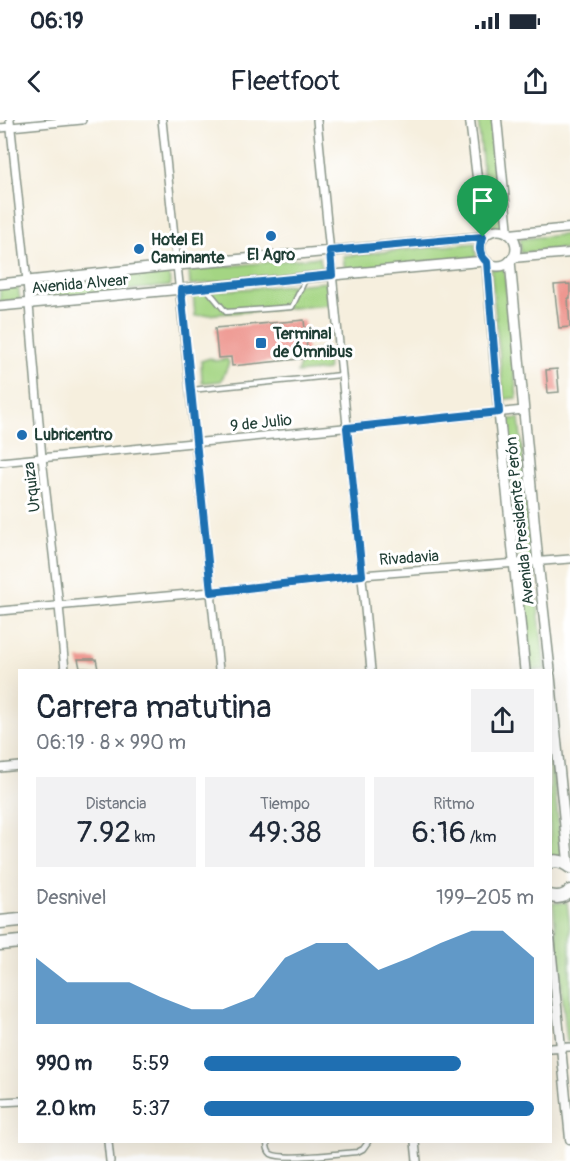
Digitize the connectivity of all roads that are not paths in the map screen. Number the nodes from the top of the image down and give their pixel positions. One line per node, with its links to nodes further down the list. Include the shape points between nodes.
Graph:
1 (82, 120): 6 (street)
2 (162, 120): 15 (street)
3 (317, 120): 11 (street)
4 (470, 120): 10 (street)
5 (497, 120): 9 (street)
6 (10, 123): 7 (street); 18 (street, Urquiza)
7 (0, 128)
8 (570, 228): 9 (street)
9 (509, 234): 10 (main road, via 492,230); 13 (main road, via 516,247)
10 (484, 236): 11 (main road, Avenida Alvear); 14 (main road, via 479,248)
11 (330, 251): 15 (main road, Avenida Alvear); 16 (street)
12 (570, 253): 13 (street)
13 (511, 260): 14 (main road, via 497,266); 26 (main road, Avenida Presidente Perón)
14 (486, 261): 16 (main road, Avenida Alvear); 27 (main road, Avenida Presidente Perón)
15 (178, 265): 18 (main road, Avenida Alvear); 21 (street)
16 (332, 275): 17 (main road, Avenida Alvear); 24 (street)
17 (306, 278): 20 (main road, Avenida Alvear); 20 (lane, via 292,307 226,312)
18 (27, 281): 19 (main road, Avenida Alvear); 22 (street, Urquiza)
19 (0, 284)
20 (206, 287): 21 (main road, Avenida Alvear)
21 (181, 290): 22 (main road, Avenida Alvear); 25 (street)
22 (28, 303): 23 (main road, Avenida Alvear); 30 (street, Urquiza)
23 (0, 306)
24 (341, 375): 25 (lane); 28 (street)
25 (190, 390): 29 (street)
26 (524, 410): 27 (street, 9 de Julio); 33 (main road, Avenida Presidente Perón)
27 (499, 412): 28 (street, 9 de Julio); 34 (main road, Avenida Presidente Perón)
28 (347, 428): 29 (street, 9 de Julio); 35 (street)
29 (195, 443): 30 (street, 9 de Julio); 36 (street)
30 (42, 458): 31 (street, 9 de Julio); 37 (street, Urquiza)
31 (0, 462)
32 (570, 559): 33 (street, Rivadavia)
33 (538, 562): 34 (street, Rivadavia); 43 (main road, Avenida Presidente Perón)
34 (515, 564): 35 (street, Rivadavia); 42 (main road, Avenida Presidente Perón)
35 (362, 575): 36 (street, Rivadavia); 41 (street)
36 (211, 592): 37 (street, Rivadavia); 40 (street)
37 (59, 606): 38 (street, Rivadavia); 39 (street, Urquiza)
38 (0, 611)
39 (65, 669)
40 (219, 669)
41 (371, 669)
42 (525, 669)
43 (550, 669)
44 (553, 713): 48 (main road)
45 (18, 766): 46 (street)
46 (0, 768)
47 (552, 862): 48 (highway)
48 (570, 867)
49 (570, 891): 50 (highway)
50 (552, 896)
51 (18, 920): 52 (highway)
52 (0, 922)
53 (18, 942): 54 (highway)
54 (0, 944)
55 (552, 951): 56 (street)
56 (565, 1047): 59 (street)
57 (18, 1101): 58 (street)
58 (0, 1102)
59 (570, 1139)
60 (108, 1143): 64 (street)
61 (267, 1143): 62 (lane, via 270,1154 284,1157 357,1152)
62 (367, 1143)
63 (415, 1143): 65 (street)
64 (110, 1161)
65 (417, 1161)

